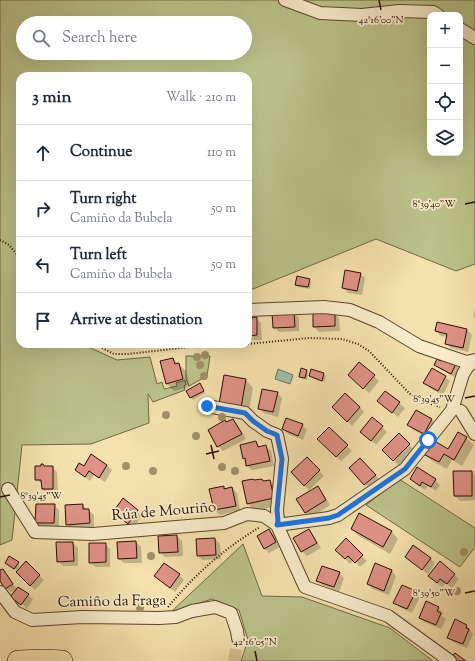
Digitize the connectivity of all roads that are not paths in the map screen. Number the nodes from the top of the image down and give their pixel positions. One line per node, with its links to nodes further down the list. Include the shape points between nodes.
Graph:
1 (285, 0): 2 (street, via 320,13 362,15 399,11)
2 (434, 12)
3 (463, 31): 4 (street)
4 (475, 38)
5 (252, 310): 6 (street, via 324,307 350,310 378,322 419,346 466,362)
6 (475, 360): 8 (street, via 463,374)
7 (207, 406): 11 (street, via 245,413 267,431 277,435 282,459)
8 (456, 411): 9 (street); 11 (street, via 405,469 348,509 329,518)
9 (475, 434)
10 (8, 489): 11 (street, Rúa de Mouriño, via 35,532 93,534 224,523 247,514 264,516)
11 (277, 525): 16 (street, via 305,588 388,616)
12 (0, 592): 13 (street, Camiño da Fraga, via 15,612 32,620 176,617 192,610 215,607 231,613)
13 (238, 638)
14 (18, 661): 15 (highway)
15 (62, 661)
16 (450, 661)

